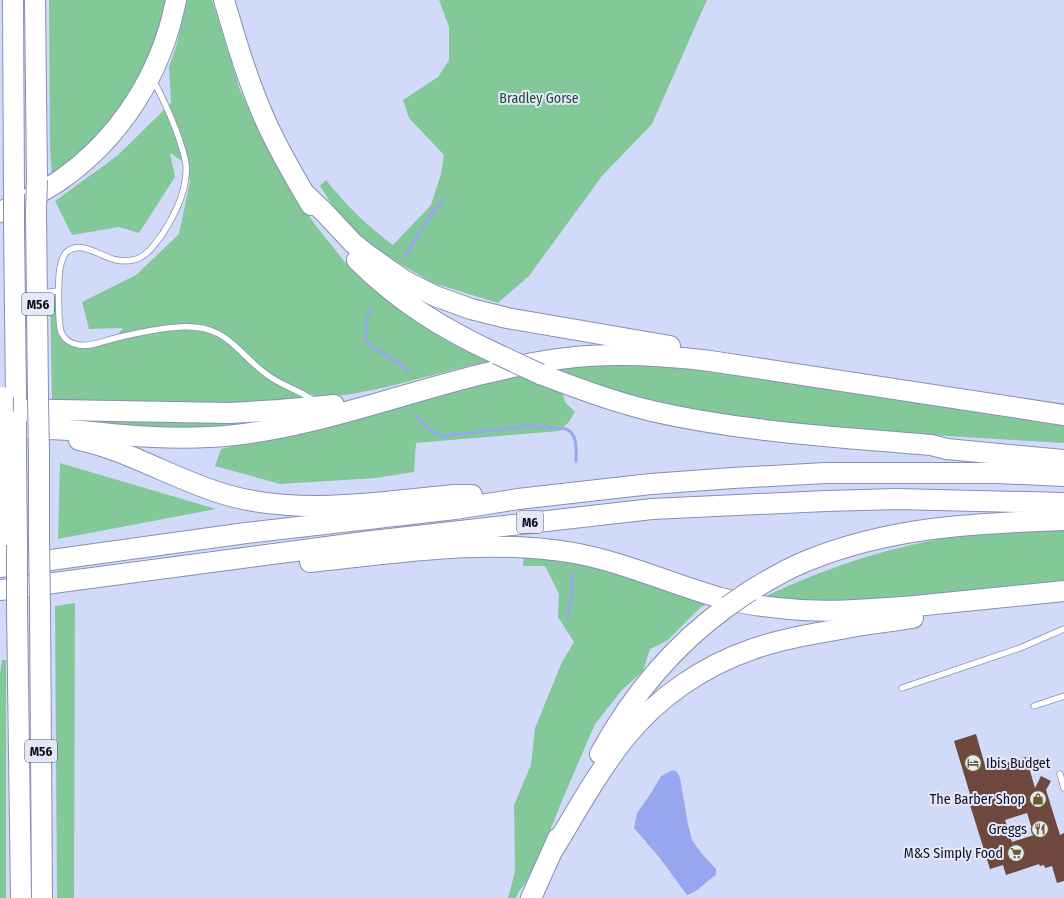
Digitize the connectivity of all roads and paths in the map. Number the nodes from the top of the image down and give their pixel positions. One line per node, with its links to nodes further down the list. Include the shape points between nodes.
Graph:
1 (13, 0): 7 (highway, M56, bridge, via 14,194)
2 (35, 0): 9 (highway, M56, bridge)
3 (176, 0): 5 (highway, via 168,33)
4 (224, 0): 6 (highway, via 265,120 283,159)
5 (150, 76): 7 (highway, via 118,126 88,158 58,182 27,199); 8 (lane, via 163,98 184,153 186,174 178,206 152,248 135,260 117,261 83,248 67,251 59,269)
6 (304, 193): 10 (highway, via 368,255 405,281 452,303 508,318 710,353); 16 (highway, bridge, via 319,218 336,238 390,291 444,327 540,374 624,404 686,419 760,429)
7 (7, 218): 12 (highway, M56, via 15,299)
8 (58, 291): 9 (lane); 13 (lane, via 60,331 74,344 90,345 146,331 180,327 209,329 228,339 264,373 313,399)
9 (38, 293): 39 (highway, M56, bridge)
10 (780, 371): 11 (highway, via 679,357 614,355 540,362); 14 (highway)
11 (432, 388): 13 (highway); 15 (highway, via 314,421 234,435 152,437 37,428)
12 (6, 401): 13 (highway, via 230,413); 19 (highway, M56, bridge)
13 (320, 407)
14 (1064, 414)
15 (0, 432): 21 (highway, via 63,437 89,442 126,454 214,491 268,504 312,506 454,495 491,495)
16 (931, 445): 17 (highway, via 941,443); 18 (highway, via 947,449)
17 (1064, 450)
18 (1064, 460)
19 (5, 462): 24 (highway, M56)
20 (1064, 476): 21 (highway, M6, via 997,473 826,473 651,484)
21 (518, 499): 27 (highway, M6)
22 (1064, 503): 26 (highway, M6, via 897,499 652,509)
23 (1064, 520): 37 (highway, bridge, via 936,528 864,541 804,562 750,591 683,642 632,702 592,768)
24 (9, 546): 25 (highway); 38 (highway, M56, bridge, via 18,607)
25 (0, 562)
26 (186, 565): 28 (highway, M6); 30 (highway, via 247,568 434,549 509,547 575,554 722,598 792,610 865,610)
27 (0, 567)
28 (0, 590)
29 (1064, 591): 30 (highway)
30 (1015, 596): 37 (highway, via 966,609 787,639 748,651 708,669 675,689 626,736)
31 (1064, 629): 32 (lane, via 1020,648)
32 (902, 688)
33 (1064, 696): 34 (lane)
34 (1034, 706)
35 (1060, 774): 36 (lane)
36 (1064, 788)
37 (553, 850): 40 (highway)
38 (21, 898)
39 (42, 898)
40 (531, 898)

